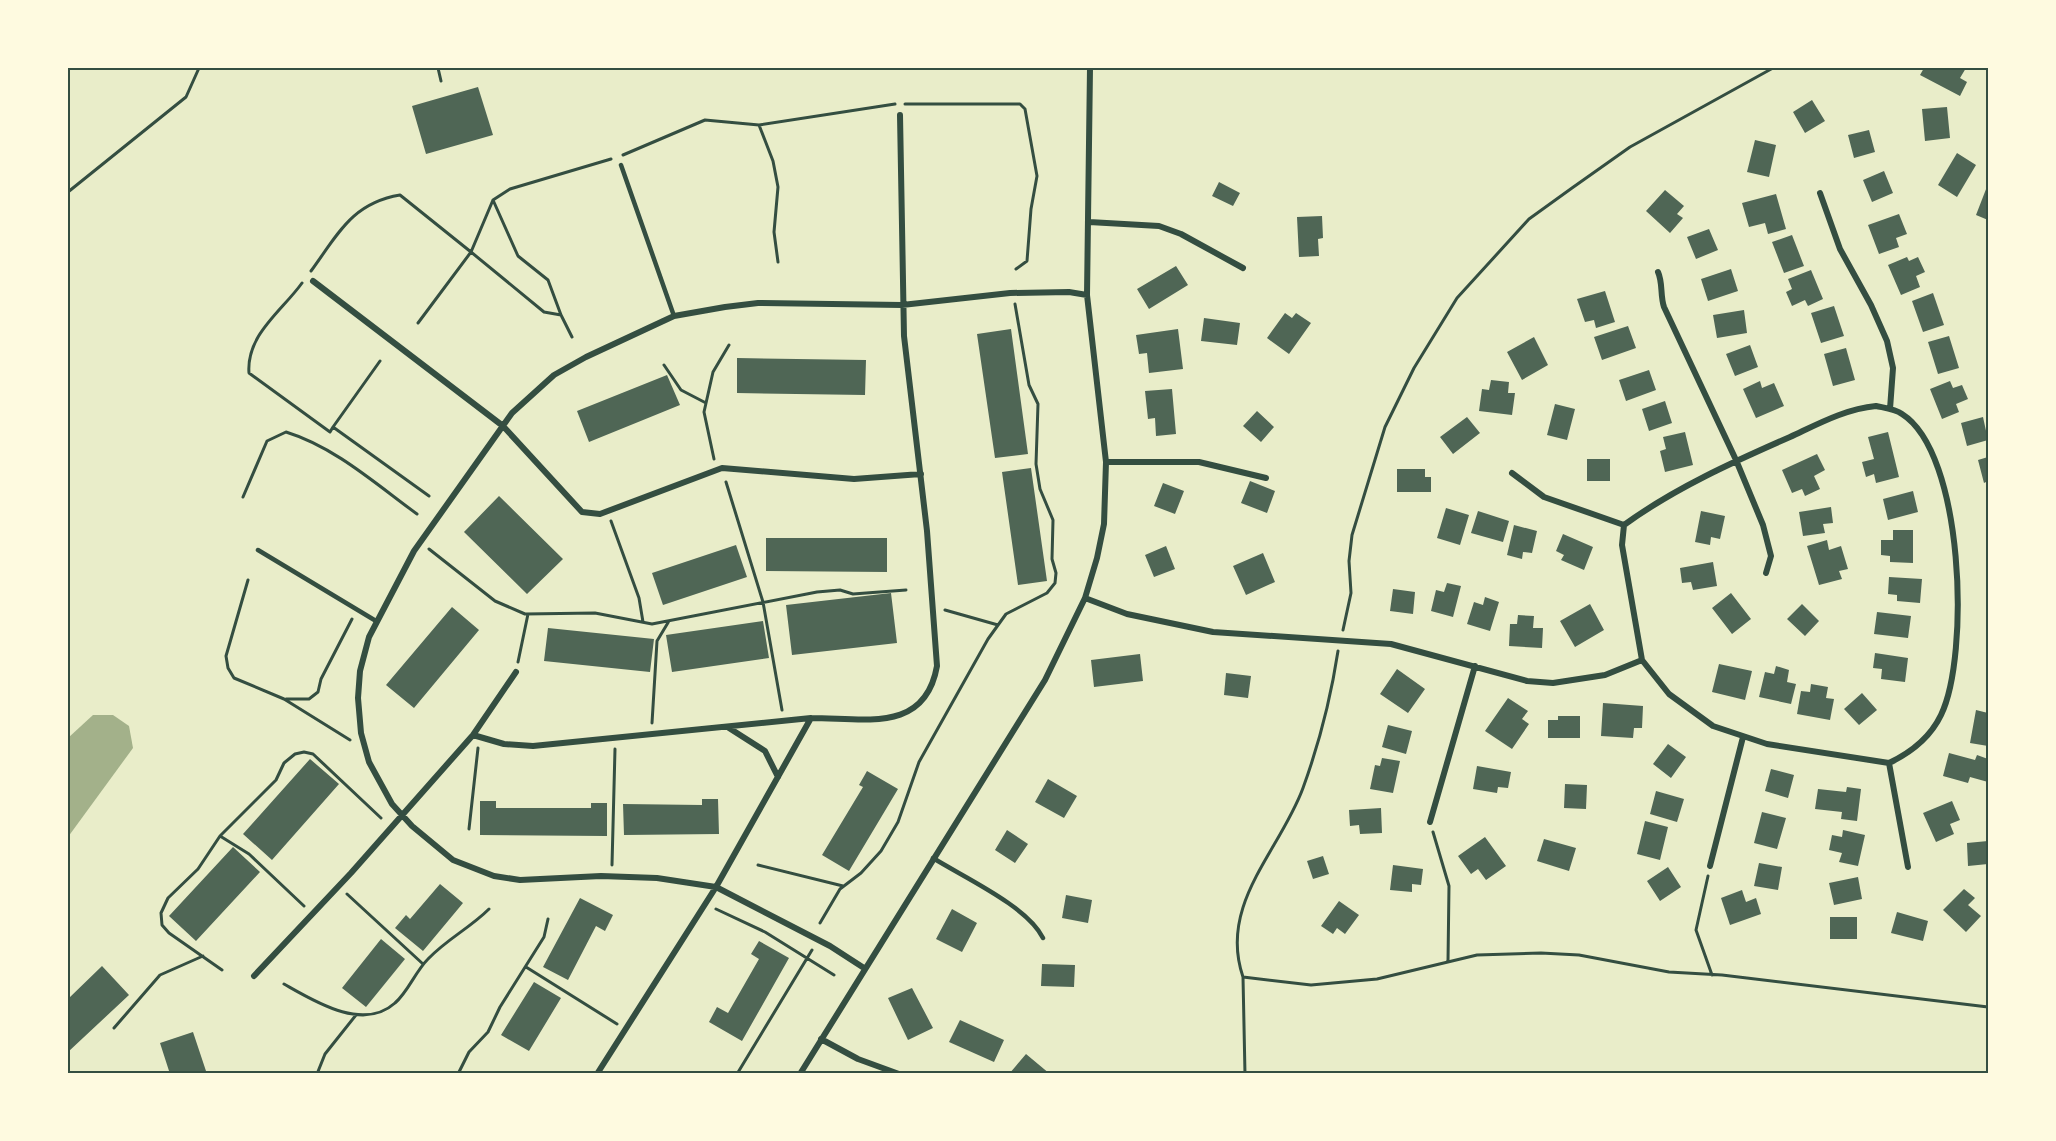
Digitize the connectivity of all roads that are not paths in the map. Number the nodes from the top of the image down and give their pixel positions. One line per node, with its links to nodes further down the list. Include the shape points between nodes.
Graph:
1 (1090, 68): 5 (street)
2 (900, 115): 10 (street)
3 (621, 165): 11 (lane)
4 (1820, 193): 12 (street, via 1840,249 1887,341 1893,368)
5 (1089, 222): 6 (street, via 1159,226); 9 (street)
6 (1243, 268)
7 (1659, 272): 14 (street, via 1664,307)
8 (314, 281): 13 (street)
9 (1087, 295): 10 (street, via 1013,293); 15 (street)
10 (903, 305): 11 (street, via 758,303); 17 (street)
11 (674, 316): 13 (street, via 554,375)
12 (1890, 409): 14 (street, via 1858,408); 31 (street, via 1916,426 1931,447 1940,471 1956,548 1958,602 1954,659 1942,714 1924,741)
13 (503, 426): 17 (street, via 582,512 600,514 722,468 854,479); 23 (street, via 420,542)
14 (1736, 460): 19 (street); 21 (street, via 1767,539 1771,556)
15 (1106, 462): 18 (street, via 1199,462); 22 (street, via 1104,524)
16 (1512, 473): 19 (street, via 1544,497)
17 (921, 474): 27 (street, via 937,666 934,683 924,702 885,719)
18 (1266, 478)
19 (1624, 525): 24 (street, via 1622,545)
20 (258, 550): 23 (lane)
21 (1766, 573)
22 (1085, 598): 25 (street, via 1127,614 1213,632 1392,644); 35 (street, via 1045,680)
23 (376, 621): 33 (street, via 360,671 358,698 366,750 381,785)
24 (1642, 660): 25 (street, via 1605,675 1553,682 1527,681); 30 (street, via 1669,694 1692,713 1713,726)
25 (1475, 666): 34 (street)
26 (516, 672): 29 (street)
27 (811, 718): 28 (street); 32 (street)
28 (729, 728): 29 (street, via 533,746 504,744); 32 (street, via 765,751)
29 (476, 736): 33 (street)
30 (1743, 736): 31 (street, via 1767,744); 36 (street)
31 (1889, 763): 37 (street)
32 (778, 777): 38 (street)
33 (402, 816): 38 (street, via 453,860 494,876 556,880 657,878); 41 (street)
34 (1430, 822)
35 (933, 858): 39 (lane, via 1012,907 1037,927); 40 (street)
36 (1710, 866)
37 (1908, 867)
38 (716, 887): 40 (street); 43 (street)
39 (1043, 938)
40 (864, 968): 42 (street)
41 (254, 976)
42 (821, 1039): 44 (street); 45 (street)
43 (597, 1074)
44 (800, 1074)
45 (898, 1074)

